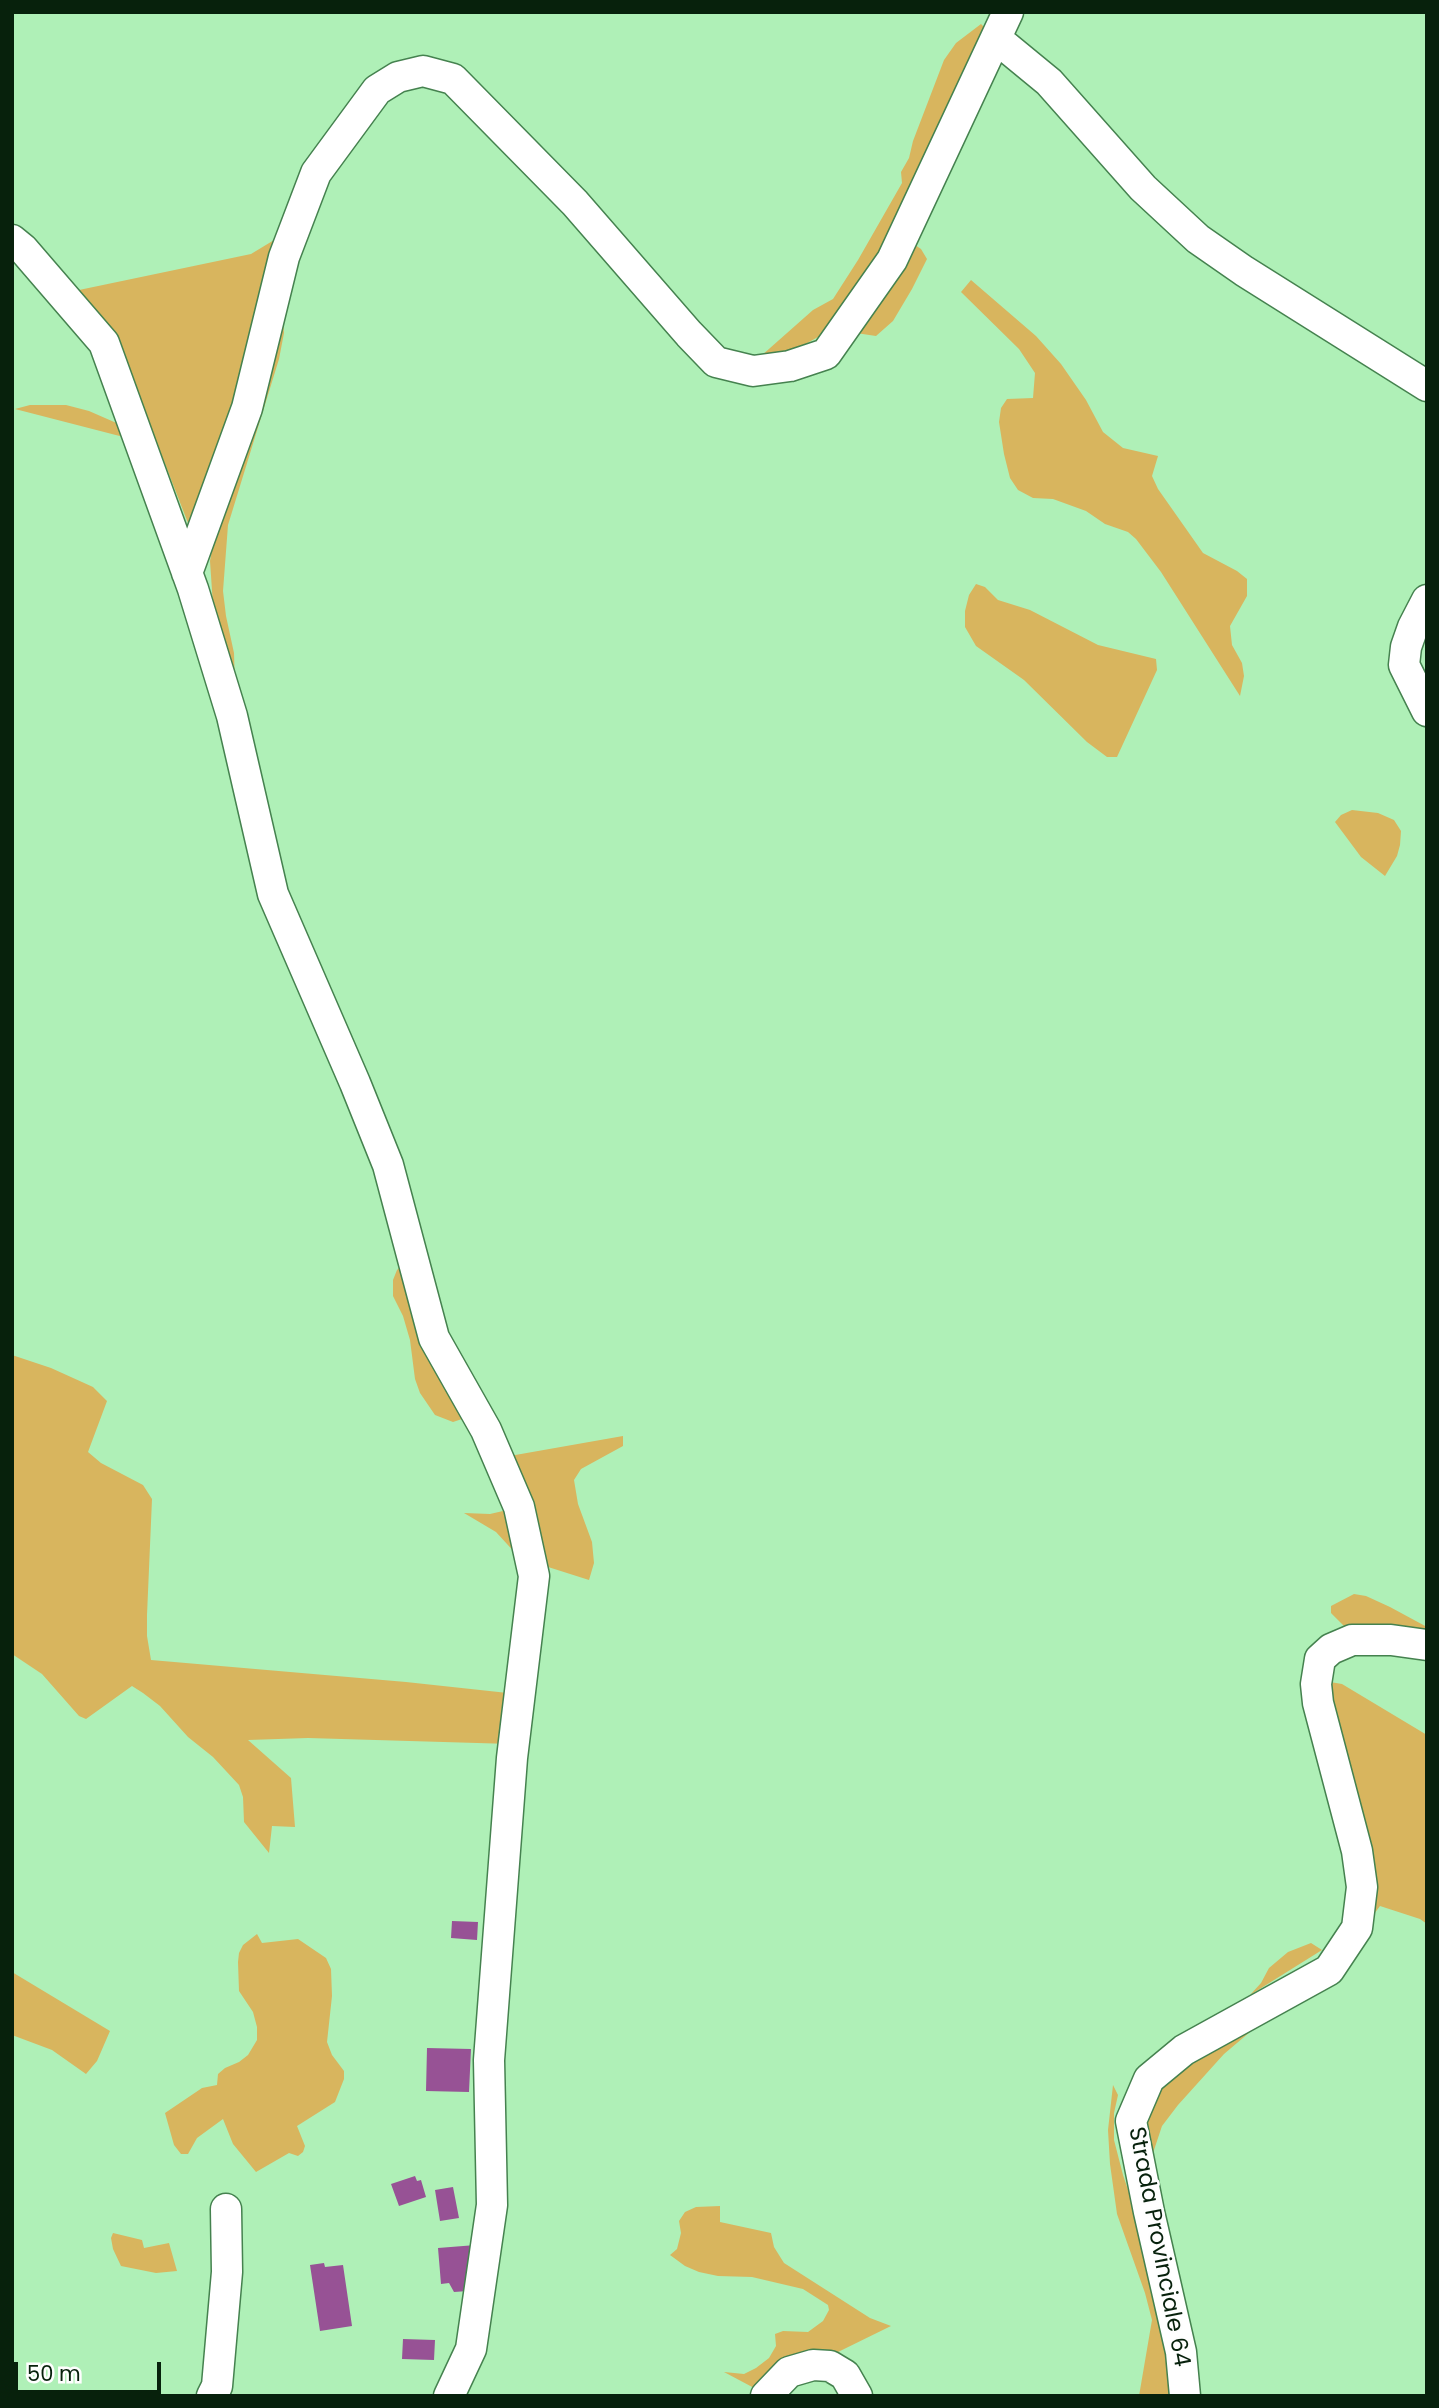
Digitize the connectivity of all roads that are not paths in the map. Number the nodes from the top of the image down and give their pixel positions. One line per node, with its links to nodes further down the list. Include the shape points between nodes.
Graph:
1 (1008, 12): 2 (street)
2 (994, 43): 4 (street, via 1004,45 1049,82 1143,188 1198,239); 5 (street, via 892,260 826,354 790,366 753,371 716,362 575,203 453,79 423,71 398,77 377,90 316,173 284,257 247,408)
3 (12, 240): 5 (street, via 104,343)
4 (1427, 386)
5 (187, 573): 11 (street, via 232,716 273,894 388,1166 434,1338 486,1430 519,1507 534,1576 512,1759 489,2060 492,2205 471,2349)
6 (1427, 600): 7 (street, via 1413,627 1404,665)
7 (1427, 711)
8 (1427, 1645): 14 (street, Strada Provinciale 64, via 1352,1640 1320,1659 1318,1703 1357,1851 1362,1887 1357,1928 1329,1970 1184,2050 1157,2072 1149,2079 1131,2121 1181,2351)
9 (226, 2209): 10 (street, via 227,2272)
10 (212, 2396)
11 (450, 2396)
12 (766, 2396): 13 (street, via 789,2372 813,2365 830,2365 845,2375)
13 (858, 2396)
14 (1185, 2396)

